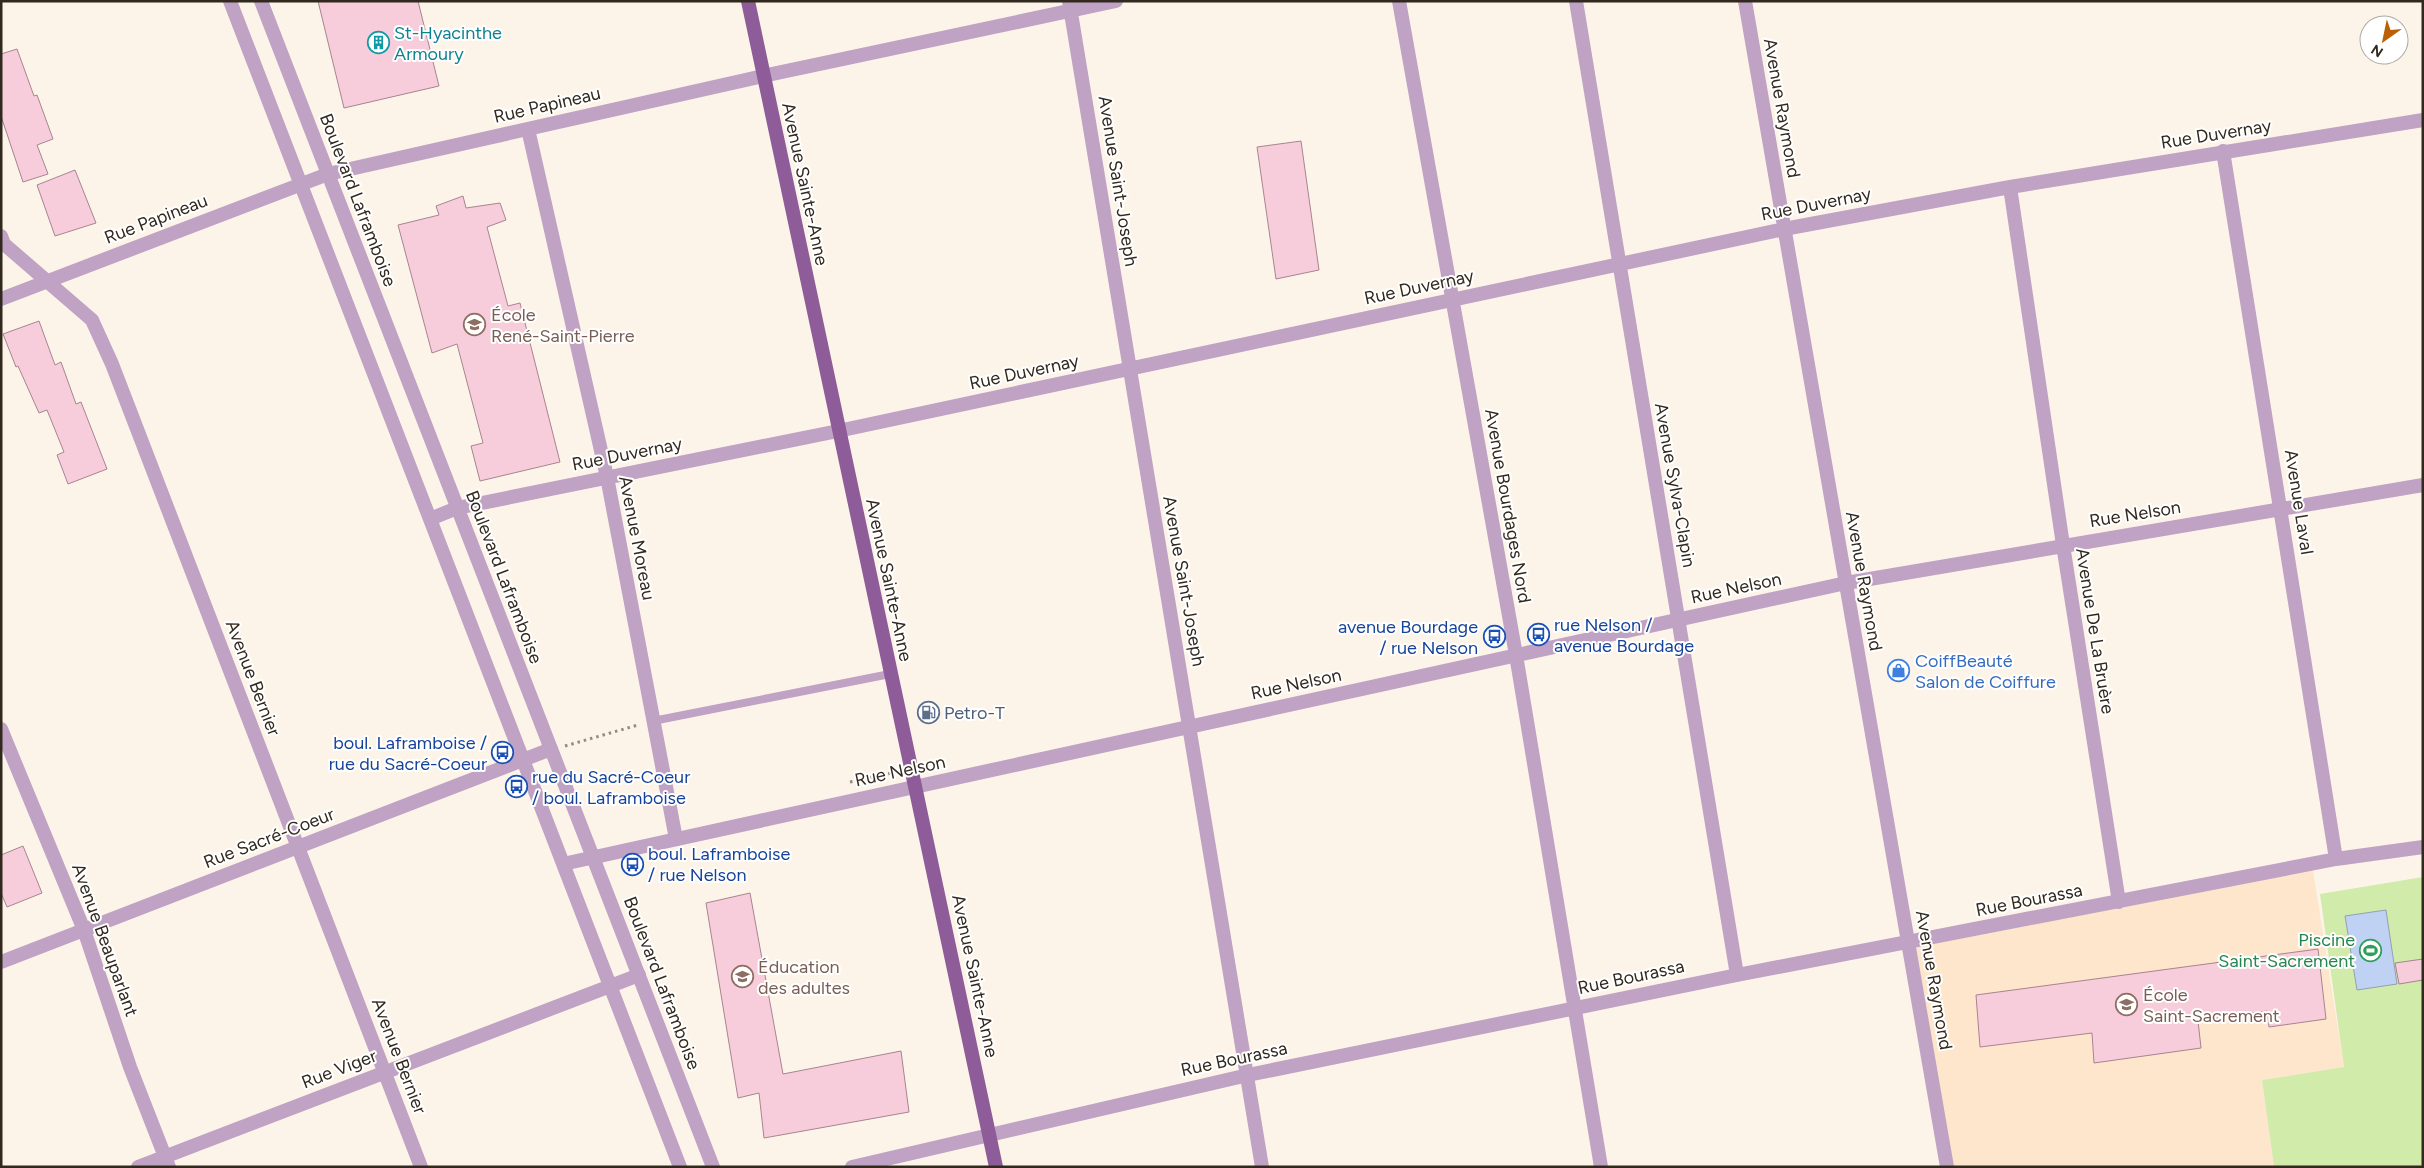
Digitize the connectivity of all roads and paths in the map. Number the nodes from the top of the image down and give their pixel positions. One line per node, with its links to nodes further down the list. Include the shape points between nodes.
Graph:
1 (230, 1): 14 (street)
2 (261, 1): 13 (street, Boulevard Laframboise)
3 (748, 1): 9 (main road, Avenue Sainte-Anne)
4 (1116, 1): 8 (street, Rue Papineau)
5 (1399, 1): 21 (street, Avenue Bourdages Nord)
6 (1576, 1): 18 (street, Avenue Sylva-Clapin)
7 (1745, 1): 16 (street, Avenue Raymond)
8 (1069, 6): 9 (street, Rue Papineau); 22 (street, Avenue Saint-Joseph)
9 (763, 76): 11 (street, Rue Papineau); 23 (main road, Avenue Sainte-Anne)
10 (2423, 120): 12 (street, Rue Duvernay)
11 (528, 128): 13 (street, Rue Papineau); 24 (street, Avenue Moreau)
12 (2223, 151): 15 (street, Rue Duvernay); 27 (street, Avenue Laval)
13 (328, 174): 14 (street, Rue Papineau); 26 (street, Boulevard Laframboise)
14 (301, 184): 19 (street, Rue Papineau); 28 (street)
15 (2010, 187): 16 (street, Rue Duvernay); 29 (street, Avenue De La Bruère)
16 (1784, 229): 18 (street, Rue Duvernay); 30 (street, Avenue Raymond)
17 (1, 236): 19 (street, Avenue Bernier, via 4,244)
18 (1619, 264): 21 (street, Rue Duvernay); 31 (street, Avenue Sylva-Clapin)
19 (46, 282): 20 (street, Rue Papineau); 45 (street, Avenue Bernier, via 92,320 112,364)
20 (1, 299)
21 (1452, 299): 22 (street, Rue Duvernay); 32 (street, Avenue Bourdages Nord)
22 (1130, 368): 23 (street, Rue Duvernay); 35 (street, Avenue Saint-Joseph)
23 (838, 431): 24 (street, Rue Duvernay); 33 (main road, Avenue Sainte-Anne)
24 (607, 478): 26 (street, Rue Duvernay); 34 (street, Avenue Moreau)
25 (2423, 485): 27 (street, Rue Nelson)
26 (457, 508): 28 (street, Rue Duvernay); 38 (street, Boulevard Laframboise)
27 (2281, 508): 29 (street, Rue Nelson); 48 (street, Avenue Laval)
28 (430, 519): 40 (street)
29 (2063, 545): 30 (street, Rue Nelson); 50 (street, Avenue De La Bruère)
30 (1846, 583): 31 (street, Rue Nelson); 52 (street, Avenue Raymond)
31 (1679, 620): 32 (street, Rue Nelson); 55 (street, Avenue Sylva-Clapin)
32 (1516, 655): 35 (street, Rue Nelson); 57 (street, Avenue Bourdages Nord)
33 (890, 674): 34 (lane); 41 (main road, Avenue Sainte-Anne)
34 (653, 721): 37 (path); 44 (street, Avenue Moreau)
35 (1190, 727): 43 (street, Rue Nelson); 59 (street, Avenue Saint-Joseph)
36 (1, 729): 51 (street, Avenue Beauparlant)
37 (565, 746): 38 (path); 39 (path)
38 (551, 749): 40 (street, Rue Sacré-Coeur); 47 (street, Boulevard Laframboise)
39 (569, 755)
40 (523, 760): 45 (street, Rue Sacré-Coeur); 49 (street)
41 (911, 769): 42 (path); 43 (main road, Avenue Sainte-Anne)
42 (846, 784)
43 (915, 787): 44 (street, Rue Nelson); 60 (main road, Avenue Sainte-Anne)
44 (676, 839): 47 (street, Rue Nelson)
45 (298, 847): 51 (street, Rue Sacré-Coeur); 58 (street, Avenue Bernier)
46 (2423, 847): 48 (street, Rue Bourassa)
47 (593, 858): 49 (street, Rue Nelson); 54 (street, Boulevard Laframboise)
48 (2336, 859): 50 (street, Rue Bourassa)
49 (563, 864): 56 (street)
50 (2119, 902): 52 (street, Rue Bourassa)
51 (84, 930): 53 (street, Rue Sacré-Coeur); 61 (street, Avenue Beauparlant, via 130,1067)
52 (1908, 942): 55 (street, Rue Bourassa); 70 (street, Avenue Raymond)
53 (1, 962)
54 (639, 975): 56 (street, Rue Viger); 65 (street, Boulevard Laframboise)
55 (1737, 975): 57 (street, Rue Bourassa)
56 (610, 985): 58 (street, Rue Viger); 64 (street)
57 (1575, 1008): 59 (street, Rue Bourassa); 69 (street, Avenue Bourdages Nord)
58 (384, 1071): 61 (street, Rue Viger); 63 (street, Avenue Bernier)
59 (1248, 1075): 60 (street, Rue Bourassa); 68 (street, Avenue Saint-Joseph)
60 (990, 1134): 66 (street, Rue Bourassa); 67 (main road, Avenue Sainte-Anne)
61 (167, 1162): 62 (street, Rue Viger)
62 (138, 1167)
63 (421, 1167)
64 (680, 1167)
65 (713, 1167)
66 (852, 1167)
67 (996, 1167)
68 (1262, 1167)
69 (1601, 1167)
70 (1947, 1167)

